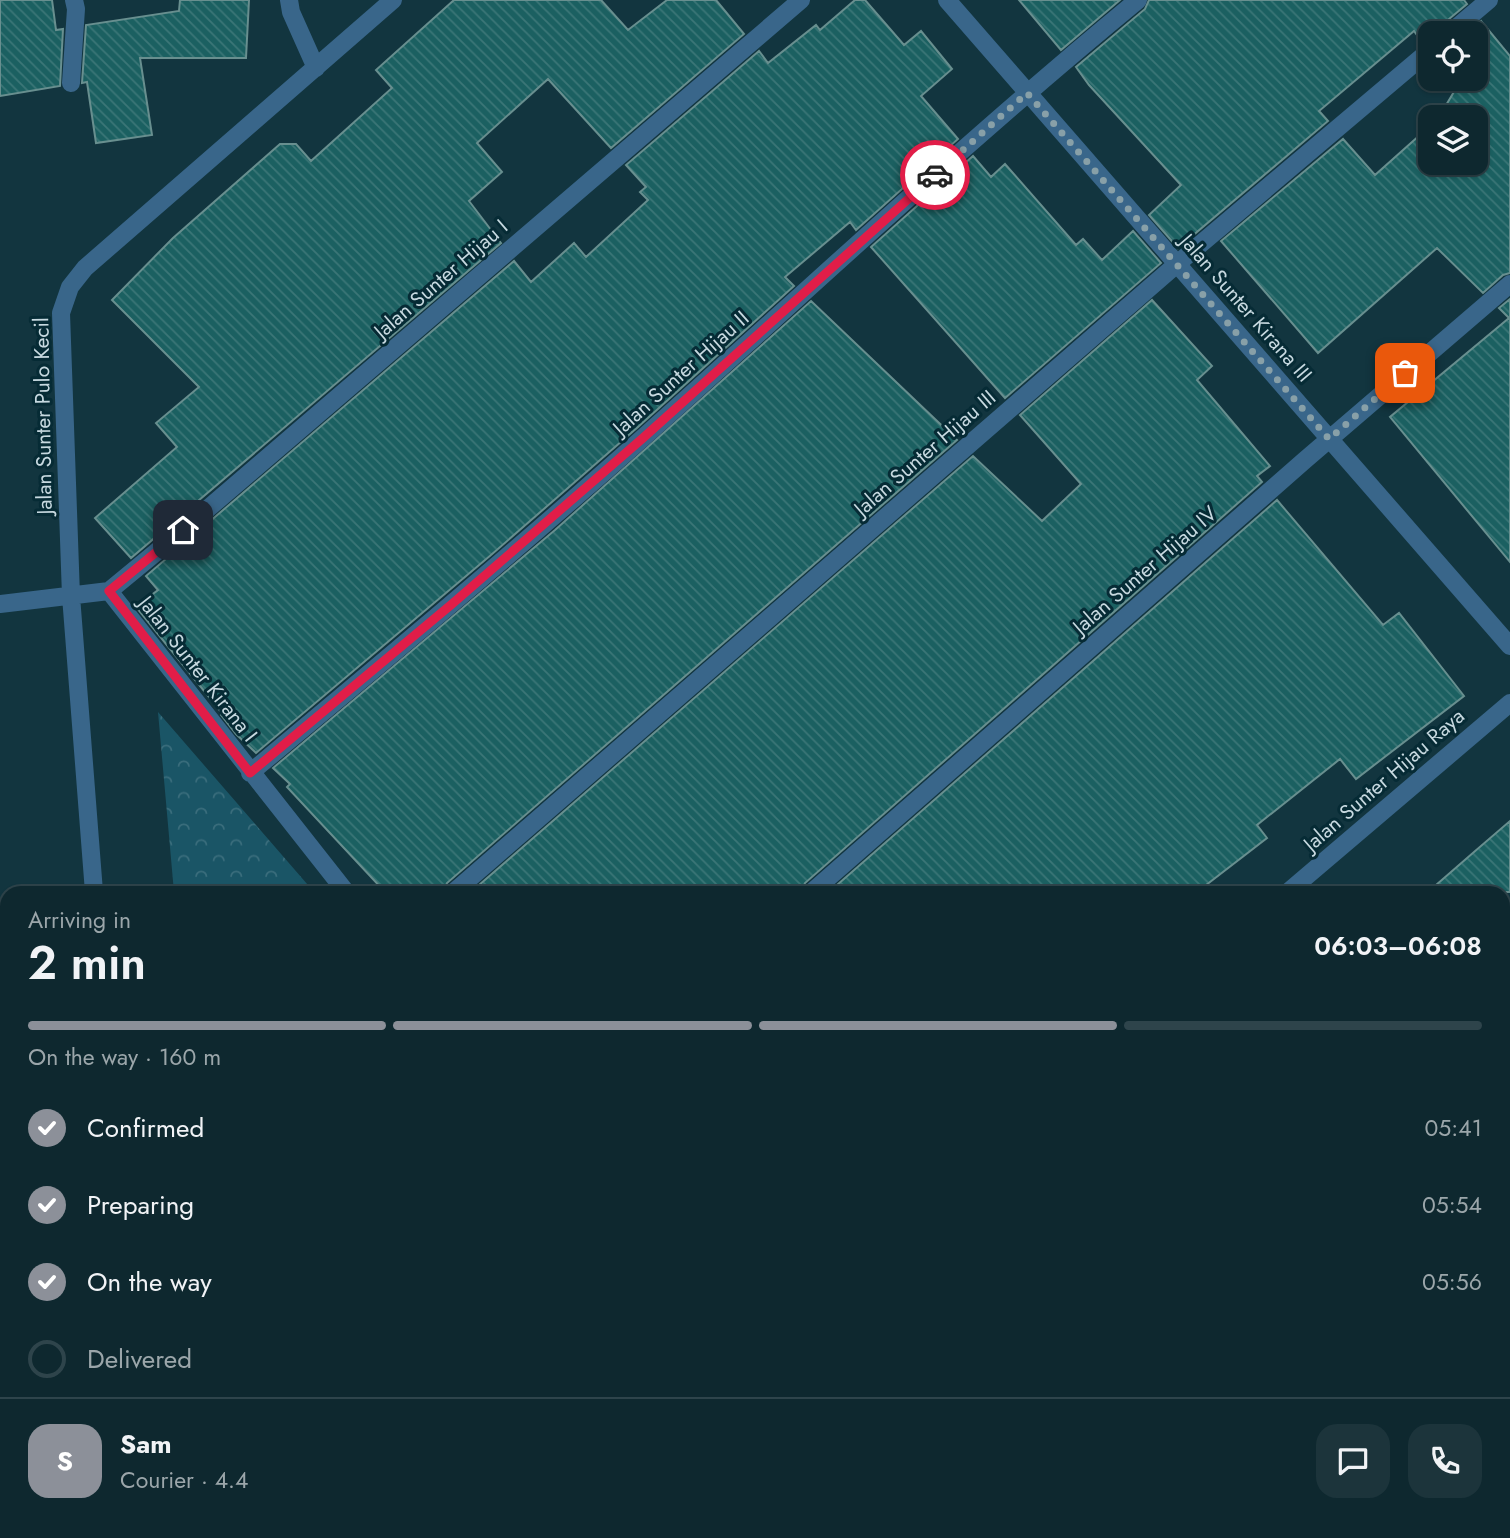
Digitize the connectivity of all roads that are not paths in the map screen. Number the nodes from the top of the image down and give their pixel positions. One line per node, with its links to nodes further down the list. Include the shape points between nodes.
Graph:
1 (74, 0): 11 (street)
2 (289, 0): 10 (street)
3 (393, 0): 10 (street, Jalan Sunter Pulo Kecil)
4 (801, 0): 16 (street, Jalan Sunter Hijau I)
5 (947, 0): 12 (street, Jalan Sunter Kirana III)
6 (1138, 0): 12 (street, Jalan Sunter Hijau II)
7 (1489, 0): 8 (street)
8 (1464, 21)
9 (1418, 60): 13 (street, Jalan Sunter Hijau III)
10 (316, 68): 17 (street, Jalan Sunter Pulo Kecil, via 85,268 69,287 61,313)
11 (71, 83)
12 (1027, 93): 13 (street, Jalan Sunter Kirana III); 21 (street, Jalan Sunter Hijau II, via 643,438)
13 (1177, 264): 15 (street, Jalan Sunter Kirana III); 24 (street, Jalan Sunter Hijau III)
14 (1510, 284): 15 (street, Jalan Sunter Hijau IV)
15 (1329, 439): 19 (street, Jalan Sunter Kirana III); 25 (street, Jalan Sunter Hijau IV)
16 (109, 591): 17 (street, Jalan Sunter Kirana I); 21 (street, Jalan Sunter Kirana I)
17 (71, 596): 18 (street, Jalan Sunter Kirana I); 22 (street, Jalan Sunter Pulo Kecil)
18 (0, 604)
19 (1510, 646)
20 (1510, 703): 26 (street, Jalan Sunter Hijau Raya)
21 (250, 773): 23 (street, Jalan Sunter Kirana I)
22 (94, 886)
23 (341, 886)
24 (461, 886)
25 (819, 886)
26 (1295, 886)

